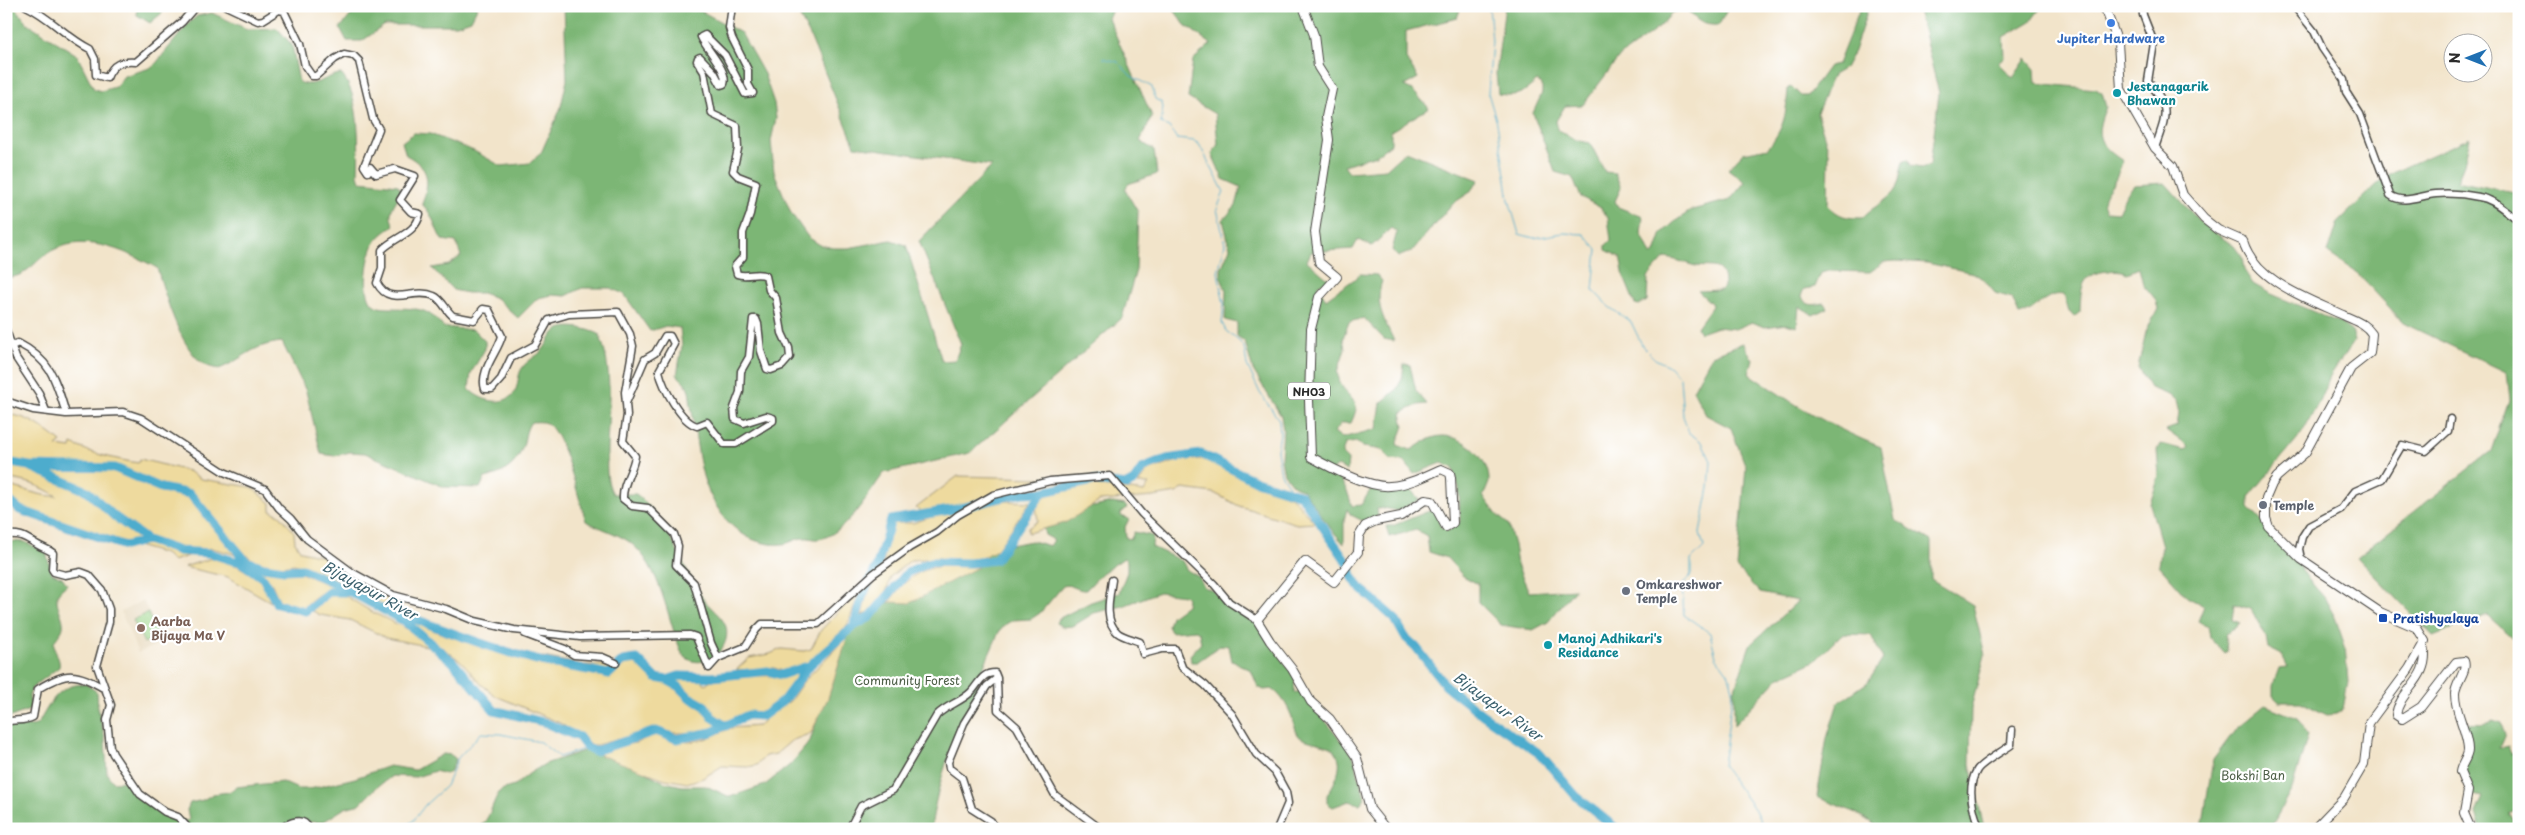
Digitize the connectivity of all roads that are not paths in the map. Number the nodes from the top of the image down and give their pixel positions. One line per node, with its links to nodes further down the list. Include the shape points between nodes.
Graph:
1 (26, 6): 2 (street, via 73,41 90,49 95,59 96,75 107,78 111,68 121,61 136,62)
2 (196, 6)
3 (226, 6): 14 (street, via 258,21 279,10 284,11 312,76 344,54 359,61 373,119 379,129 364,166 368,172 370,167 376,174 395,169 415,176 400,200 411,212 420,214 418,223 405,236 390,242 382,250 379,288 399,298 424,292 437,297 453,316 474,320 483,309 489,310 502,336 483,383 485,389 492,389 511,358 535,345 549,320 568,314 618,312 633,346)
4 (732, 6): 14 (street, via 729,28 748,70 748,84 753,93 745,94 725,54 704,35 701,37 703,42 724,76 724,84 721,85 700,58 697,61 704,72 712,114 737,126 738,149 733,171 756,183 743,233 743,256 735,266 737,274 760,273 766,276 769,290 776,298 782,332 790,353 782,366 767,369 758,324 753,319 749,357 740,377 740,392 733,414 735,419 744,423 766,416 773,421 736,444 727,445 707,422 697,426 688,422 666,391 659,371 673,348 670,336 665,336 655,353 645,359)
5 (1303, 6): 21 (main road, NH03, via 1314,35 1318,67 1332,89 1326,117 1329,140 1315,232 1319,262 1337,277 1319,297 1311,329 1311,457 1337,472 1390,487 1441,468 1450,473 1453,523 1446,526 1432,501 1425,500 1401,516 1365,526 1359,536 1356,556 1334,582 1305,561)
6 (2100, 6): 9 (main road, via 2107,12 2118,43 2121,89)
7 (2142, 6): 9 (street, via 2154,43 2148,81 2163,99 2165,119)
8 (2294, 6): 10 (street, via 2314,30 2344,80 2346,92 2360,114 2390,195 2411,199 2438,194 2480,197 2497,204)
9 (2155, 148): 19 (main road, via 2173,166 2183,195 2218,230 2243,241 2256,266 2287,288 2361,323 2372,334 2370,353 2351,368 2305,453 2277,477 2266,498 2269,527)
10 (2519, 220)
11 (6, 330): 12 (street)
12 (11, 347): 15 (street, via 21,368 40,393); 16 (street, via 18,343 50,367)
13 (6, 401): 15 (street)
14 (626, 404): 24 (street, via 623,441 635,456 622,489 623,499 632,506 648,508 674,534 678,546 676,565 694,583)
15 (46, 411): 16 (street)
16 (66, 414): 22 (street, via 123,412 141,418 224,472 265,489 307,539 353,573 393,595)
17 (2450, 420): 19 (street, via 2448,431 2426,451 2402,445 2382,479 2355,491 2341,508 2309,526 2299,549)
18 (6, 535): 27 (street, via 30,538 53,553 54,572 65,575 85,573 102,590 109,609 109,622 97,666)
19 (2301, 559): 23 (main road, via 2380,612 2417,628 2424,636)
20 (1112, 580): 36 (street, via 1108,606 1112,624 1118,633 1140,642 1143,654 1175,649 1182,667 1232,714 1256,754 1275,772 1288,798)
21 (1257, 620): 24 (street, via 1229,602 1142,514 1110,476 1099,475 1050,481 993,495 880,568 818,624 762,624 745,647); 37 (main road, via 1311,702 1330,719 1357,758 1370,809)
22 (514, 630): 24 (street, via 580,638 690,635 696,637 709,668); 25 (street, via 574,655 602,657)
23 (2424, 646): 39 (main road, via 2369,723 2364,764 2344,798); 40 (main road, via 2419,676 2403,698 2396,717 2404,718 2421,707 2456,662 2464,661 2465,669 2455,691 2455,705 2468,746 2460,772 2468,791 2464,813)
24 (718, 658)
25 (616, 663)
26 (997, 678): 33 (street, via 995,673 984,676 972,691 937,715 893,790 861,806); 34 (street, via 986,686 964,723 948,762 950,769 962,778 972,809 991,821); 35 (street, via 998,710 1017,727 1055,795)
27 (105, 689): 28 (street, via 82,676 59,676 38,689 33,717); 30 (street, via 112,709 107,720 110,747 121,769 140,794 178,817)
28 (6, 722)
29 (2012, 730): 38 (street, via 2011,744 1977,770 1971,791 1978,824)
30 (189, 829)
31 (281, 829): 32 (street, via 299,821 306,823)
32 (309, 829)
33 (849, 829)
34 (995, 829)
35 (1101, 829)
36 (1277, 829)
37 (1386, 829)
38 (1974, 829)
39 (2314, 829)
40 (2471, 829)

